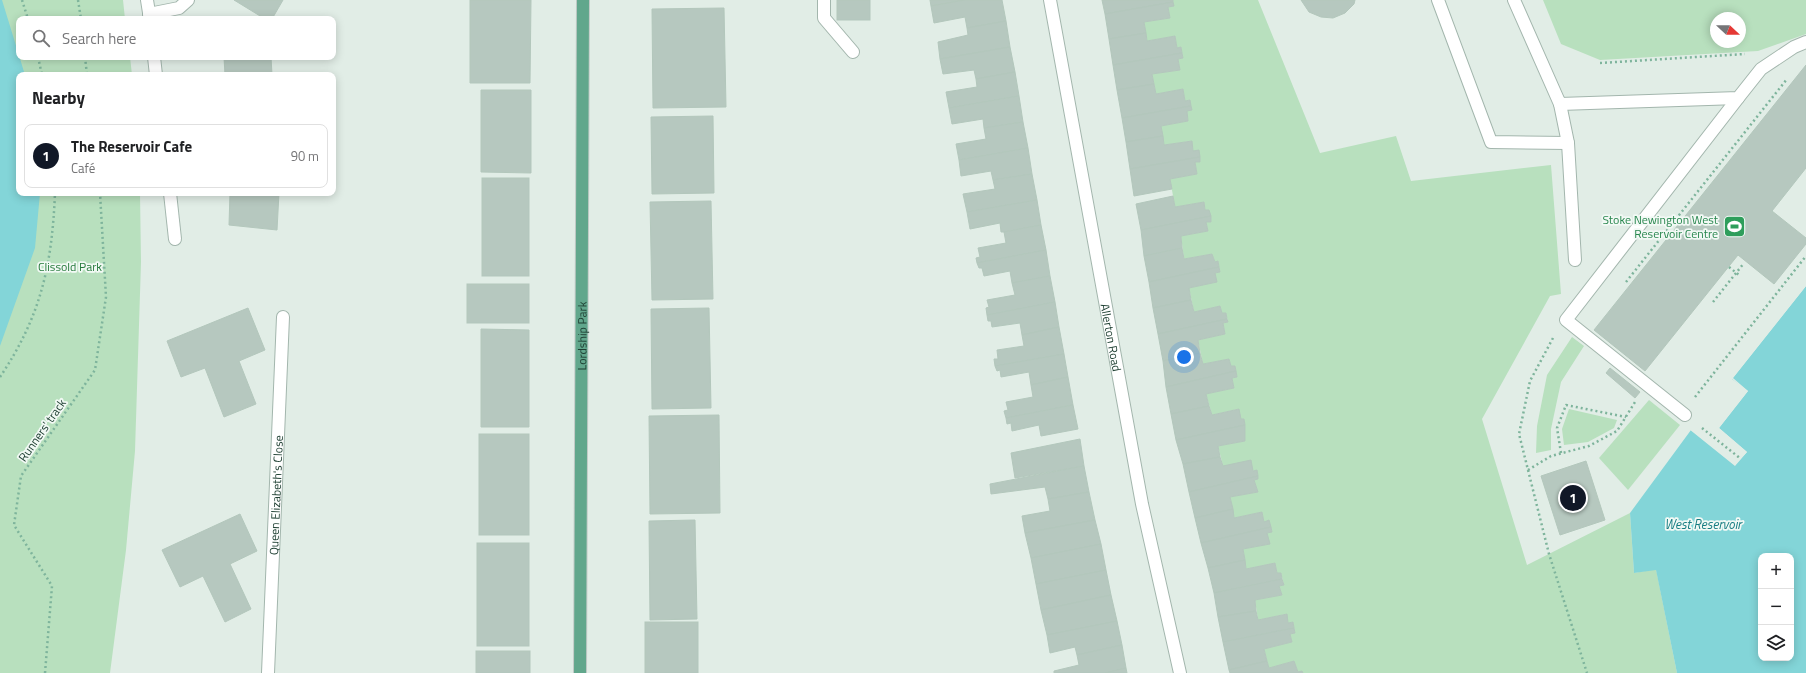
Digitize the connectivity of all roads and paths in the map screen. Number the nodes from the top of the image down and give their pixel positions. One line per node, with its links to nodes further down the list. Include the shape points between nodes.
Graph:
1 (22, 0): 10 (path)
2 (78, 0): 11 (path)
3 (147, 0): 12 (street)
4 (188, 0): 12 (street, via 179,8)
5 (583, 0): 52 (main road, Lordship Park)
6 (824, 0): 14 (street, via 824,18)
7 (1050, 0): 53 (street, Allerton Road, via 1142,504)
8 (1438, 0): 26 (street, via 1491,142)
9 (1514, 0): 25 (street)
10 (27, 16)
11 (80, 16)
12 (150, 16)
13 (1806, 42): 24 (street, via 1761,69)
14 (853, 52)
15 (1749, 54): 19 (path)
16 (39, 60): 20 (path)
17 (85, 60): 21 (path)
18 (154, 60): 22 (street)
19 (1600, 63)
20 (41, 72)
21 (87, 72)
22 (156, 72)
23 (1789, 77): 27 (path)
24 (1738, 98): 25 (street); 42 (street)
25 (1560, 104): 26 (street)
26 (1568, 143): 34 (street)
27 (1700, 189): 28 (path); 39 (path)
28 (1704, 193)
29 (55, 196): 43 (path, via 53,234 44,285 31,321 12,360)
30 (100, 196): 50 (path, Runners' track, via 106,297 95,370 21,476 14,525 52,586)
31 (170, 196): 32 (street)
32 (176, 239)
33 (1806, 256): 45 (path)
34 (1575, 260)
35 (1744, 263): 37 (path)
36 (1729, 267): 37 (path)
37 (1736, 273): 38 (path); 40 (path)
38 (1739, 275)
39 (1622, 287)
40 (1713, 302)
41 (282, 317): 51 (street, Queen Elizabeth's Close)
42 (1566, 320): 44 (street); 49 (path, via 1550,342 1530,382 1519,434)
43 (0, 376)
44 (1647, 384): 45 (street); 46 (path)
45 (1684, 414): 48 (path)
46 (1626, 417): 47 (path, via 1617,431 1610,435 1589,446); 47 (path, via 1566,405 1557,428)
47 (1561, 453): 49 (path)
48 (1741, 459)
49 (1528, 470): 54 (path, via 1549,554)
50 (45, 673)
51 (268, 673)
52 (580, 673)
53 (1180, 673)
54 (1587, 673)

